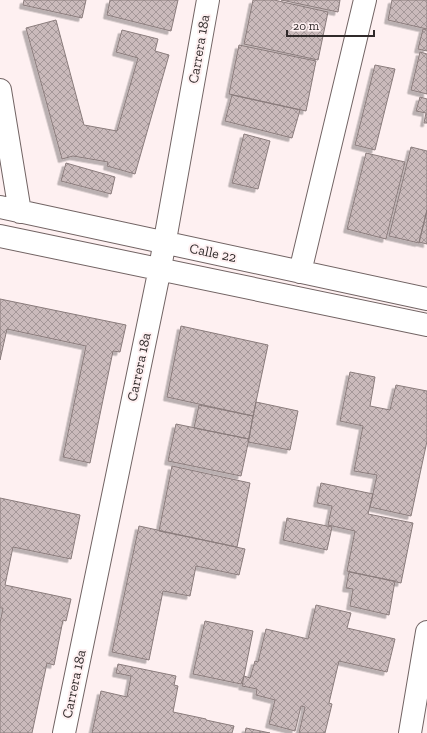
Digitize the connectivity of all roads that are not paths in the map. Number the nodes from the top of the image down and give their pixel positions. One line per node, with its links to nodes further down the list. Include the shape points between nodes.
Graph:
1 (208, 0): 6 (street, Carrera 18a)
2 (365, 0): 8 (street)
3 (0, 90): 4 (street)
4 (10, 209): 6 (street, Calle 22)
5 (0, 236): 7 (street, Calle 22)
6 (164, 243): 7 (street, Carrera 18a); 8 (street, Calle 22)
7 (160, 268): 10 (street, Calle 22); 12 (street, Carrera 18a)
8 (300, 272): 9 (street, Calle 22)
9 (427, 299)
10 (427, 325)
11 (427, 632): 13 (street)
12 (64, 733)
13 (410, 733)

